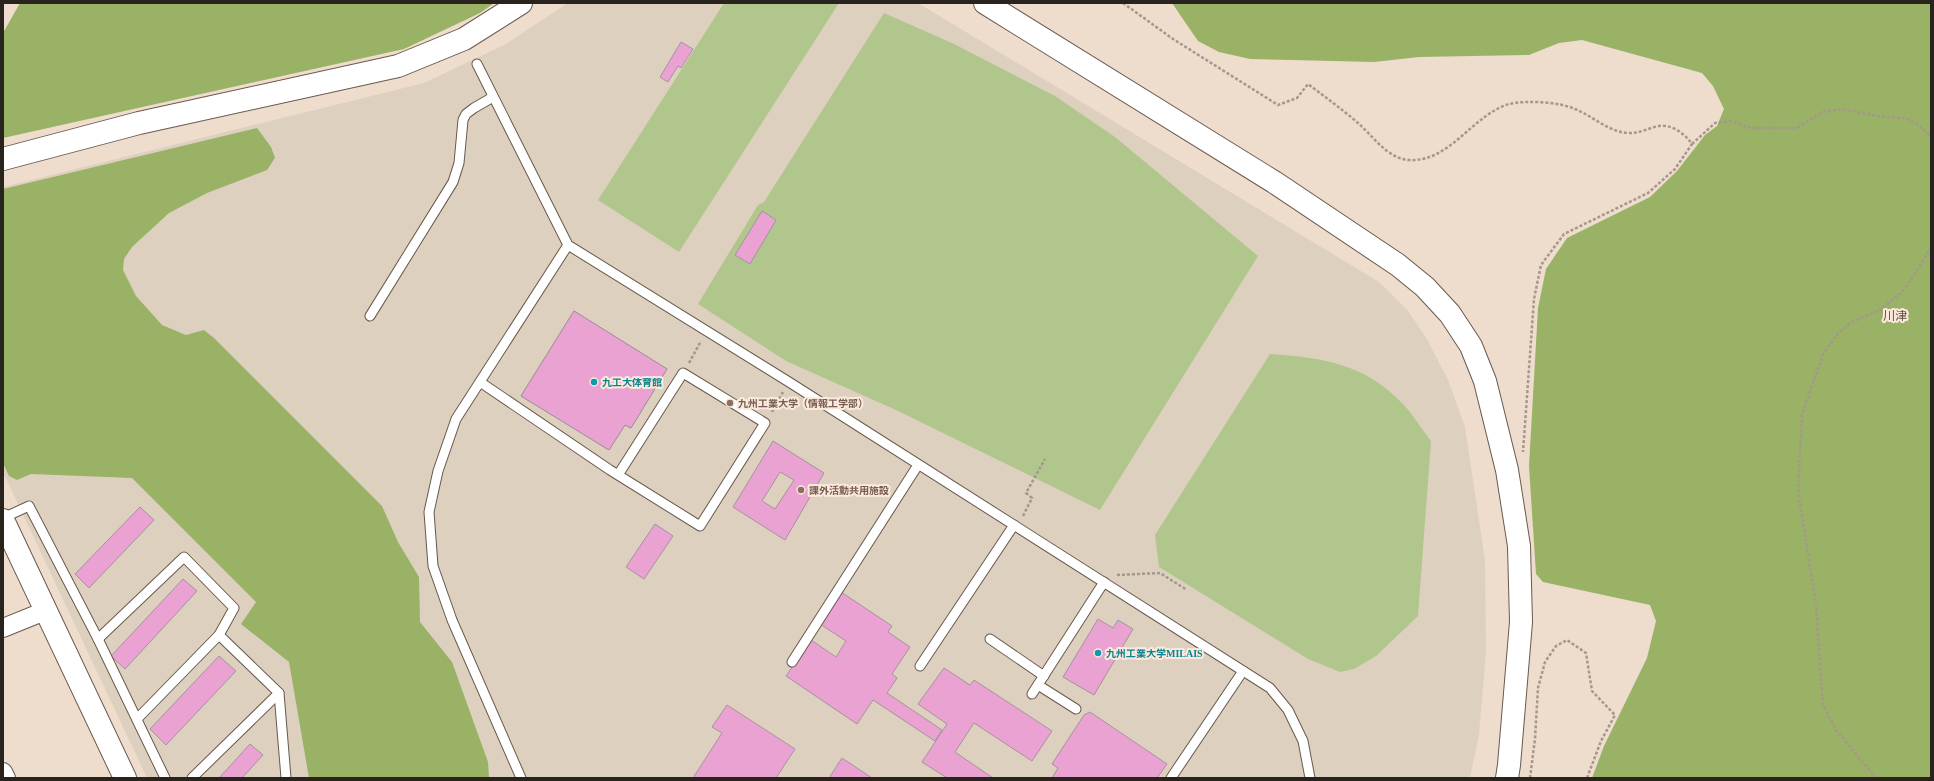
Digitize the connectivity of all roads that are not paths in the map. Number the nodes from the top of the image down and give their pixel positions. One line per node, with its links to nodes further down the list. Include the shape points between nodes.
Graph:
1 (521, 3): 5 (street, via 464,39 398,66 139,123)
2 (986, 3): 37 (street, via 1281,186 1398,265 1425,287 1450,314 1471,346 1484,381 1507,470 1519,546 1521,622)
3 (477, 64): 4 (lane)
4 (493, 97): 6 (lane); 7 (lane, via 466,114 463,120 459,163 453,182)
5 (3, 159)
6 (568, 245): 8 (lane); 9 (lane)
7 (370, 316)
8 (480, 382): 10 (lane); 34 (lane, via 456,419 438,471 429,512 433,566 452,620)
9 (918, 465): 12 (lane); 19 (lane)
10 (618, 475): 10 (lane, via 700,526 765,423 683,373)
11 (3, 519): 14 (street); 17 (lane, via 30,506)
12 (1016, 526): 13 (lane); 20 (lane)
13 (1104, 582): 21 (lane); 22 (lane)
14 (45, 611): 15 (street); 30 (street)
15 (3, 628)
16 (219, 635): 17 (lane, via 234,608 184,557); 24 (lane); 27 (lane)
17 (98, 639): 27 (lane)
18 (990, 639): 22 (lane)
19 (792, 662)
20 (920, 666)
21 (1243, 671): 35 (lane); 36 (lane, via 1270,688 1288,710 1303,741)
22 (1044, 676): 23 (lane)
23 (1038, 685): 25 (lane); 26 (lane)
24 (278, 693): 32 (lane); 33 (lane)
25 (1032, 694)
26 (1076, 709)
27 (137, 719): 31 (lane)
28 (3, 772): 29 (street)
29 (6, 778)
30 (125, 778)
31 (165, 778)
32 (192, 778)
33 (286, 778)
34 (520, 778)
35 (1171, 778)
36 (1310, 778)
37 (1507, 778)

